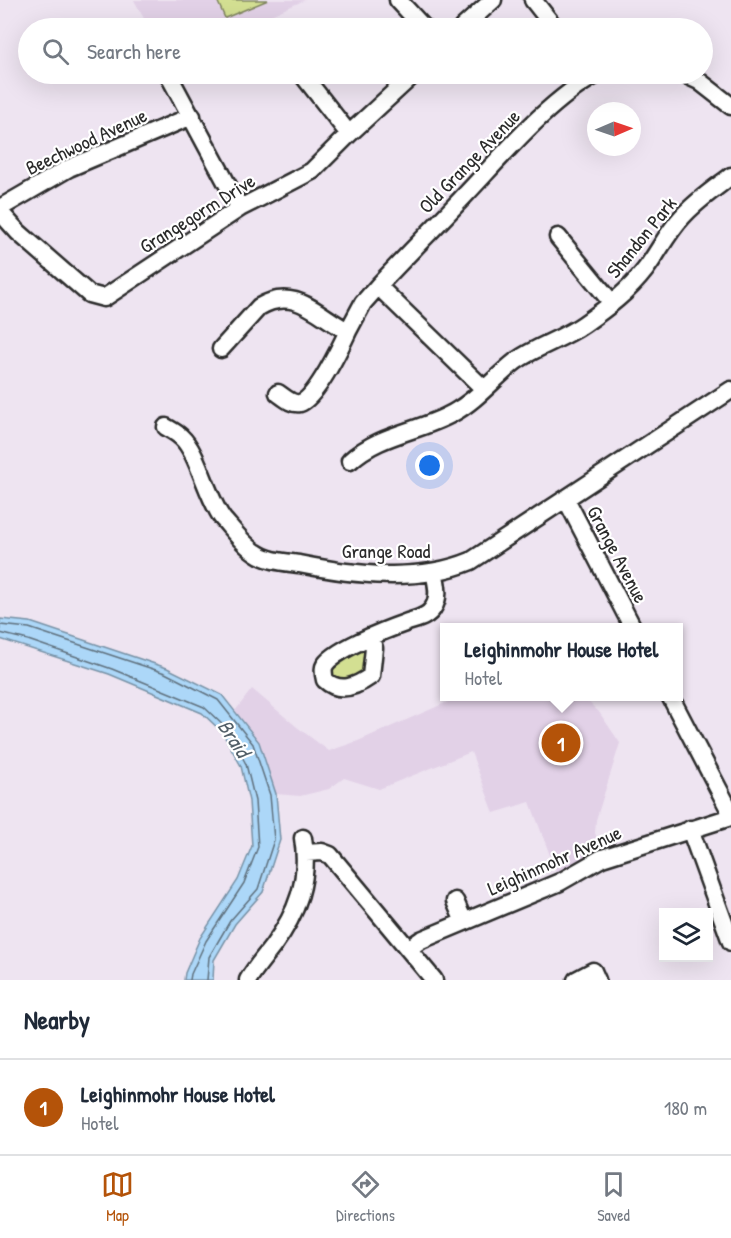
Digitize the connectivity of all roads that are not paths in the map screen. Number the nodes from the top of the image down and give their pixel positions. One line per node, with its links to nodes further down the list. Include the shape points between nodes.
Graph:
1 (398, 0): 4 (street)
2 (493, 0): 5 (street)
3 (534, 0): 6 (street)
4 (415, 18)
5 (473, 18)
6 (548, 18)
7 (174, 84): 13 (street)
8 (310, 84): 14 (street)
9 (403, 84): 14 (street, Grangegorm Drive)
10 (577, 84): 19 (street, Old Grange Avenue)
11 (703, 84): 12 (street)
12 (731, 106)
13 (192, 116): 16 (street); 17 (street, Beechwood Avenue, via 69,168)
14 (349, 134): 16 (street, Grangegorm Drive, via 312,171)
15 (731, 176): 20 (street, Shandon Park, via 681,218 645,270)
16 (240, 207): 17 (street, Grangegorm Drive, via 104,298 89,294 18,232)
17 (0, 210)
18 (558, 237): 20 (street, Shandon Park)
19 (378, 286): 21 (street, Old Grange Avenue, via 363,303); 23 (street)
20 (612, 303): 23 (street, Shandon Park, via 581,326 516,362)
21 (348, 331): 22 (street, via 303,302 288,299 259,307); 25 (street, Old Grange Avenue, via 319,383 303,401 296,403)
22 (221, 349)
23 (484, 389): 27 (street, Shandon Park, via 450,415 371,444)
24 (731, 390): 28 (street, Grange Road)
25 (278, 393)
26 (166, 427): 29 (street, Grange Road, via 183,438 211,499 254,552 269,559 332,571 401,575)
27 (350, 461)
28 (566, 499): 29 (street, Grange Road, via 471,561); 30 (street, Grange Avenue)
29 (434, 572): 31 (street, via 438,595 432,611)
30 (631, 623)
31 (370, 637)
32 (673, 701): 33 (street)
33 (731, 815): 34 (street, Leighinmohr Avenue)
34 (690, 829): 36 (street, Leighinmohr Avenue, via 602,858 560,882); 37 (street)
35 (455, 901): 36 (street)
36 (464, 922): 38 (street, Leighinmohr Avenue)
37 (731, 942)
38 (408, 949): 39 (street, via 330,855 304,846 303,891 292,918); 40 (street)
39 (255, 977)
40 (434, 980)
41 (576, 980): 42 (street, via 593,971)
42 (597, 980)

